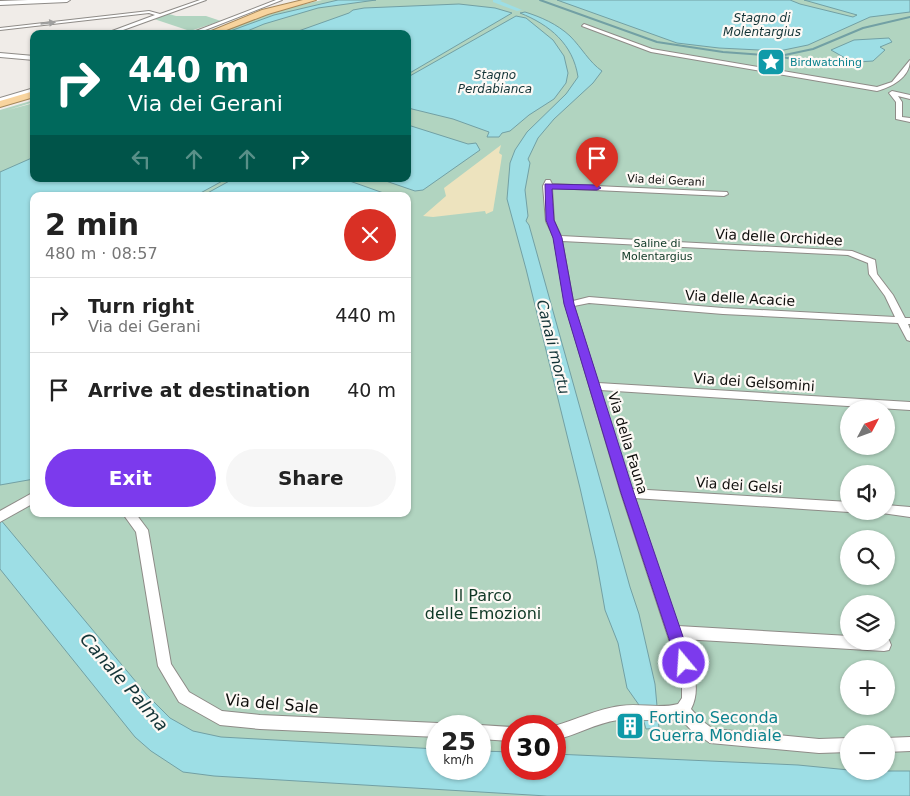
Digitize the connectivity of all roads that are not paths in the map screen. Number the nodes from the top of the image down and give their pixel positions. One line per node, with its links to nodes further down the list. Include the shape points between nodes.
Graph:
1 (66, 0): 6 (street)
2 (204, 0): 8 (street)
3 (280, 0): 12 (street)
4 (302, 0): 13 (highway)
5 (312, 0): 14 (highway, via 265,12)
6 (13, 1): 7 (street)
7 (0, 3)
8 (160, 15): 10 (street, one-way to 8, via 149,12); 11 (street)
9 (584, 25): 20 (street, via 651,50)
10 (0, 29)
11 (117, 30)
12 (201, 30)
13 (211, 30)
14 (218, 30)
15 (0, 54): 16 (street)
16 (12, 56): 17 (street); 18 (street, via 10,58 16,65)
17 (30, 58)
18 (30, 60)
19 (910, 62): 20 (street, via 894,83)
20 (877, 89): 22 (street)
21 (30, 91): 25 (street)
22 (894, 94): 24 (street); 27 (street, via 899,102 899,119)
23 (30, 97): 26 (highway)
24 (910, 97)
25 (0, 100)
26 (0, 106)
27 (910, 120)
28 (548, 184): 29 (street, Via dei Gerani); 30 (street, Via della Fauna, via 550,220)
29 (724, 194)
30 (558, 238): 31 (street, Via della Fauna); 32 (street, Via delle Orchidee, via 850,253 872,262 873,274)
31 (569, 304): 32 (street, Via delle Acacie, via 589,300); 34 (street, Via della Fauna)
32 (905, 321): 33 (street)
33 (910, 338)
34 (595, 386): 35 (street, Via dei Gelsomini); 36 (street, Via della Fauna)
35 (910, 406)
36 (627, 493): 38 (street, Via dei Gelsi); 43 (street, Via della Fauna)
37 (30, 499): 41 (street)
38 (840, 507)
39 (895, 511): 40 (street)
40 (910, 512)
41 (0, 516)
42 (131, 517): 46 (street, Via del Sale, via 142,530 165,666 184,696 220,718)
43 (674, 632): 44 (street); 45 (street, Via della Fauna, via 690,679 689,699)
44 (840, 642)
45 (683, 710): 47 (street, via 673,714 616,713); 50 (street, via 710,736)
46 (426, 729)
47 (566, 729)
48 (910, 744): 49 (street)
49 (895, 745)
50 (840, 746)

